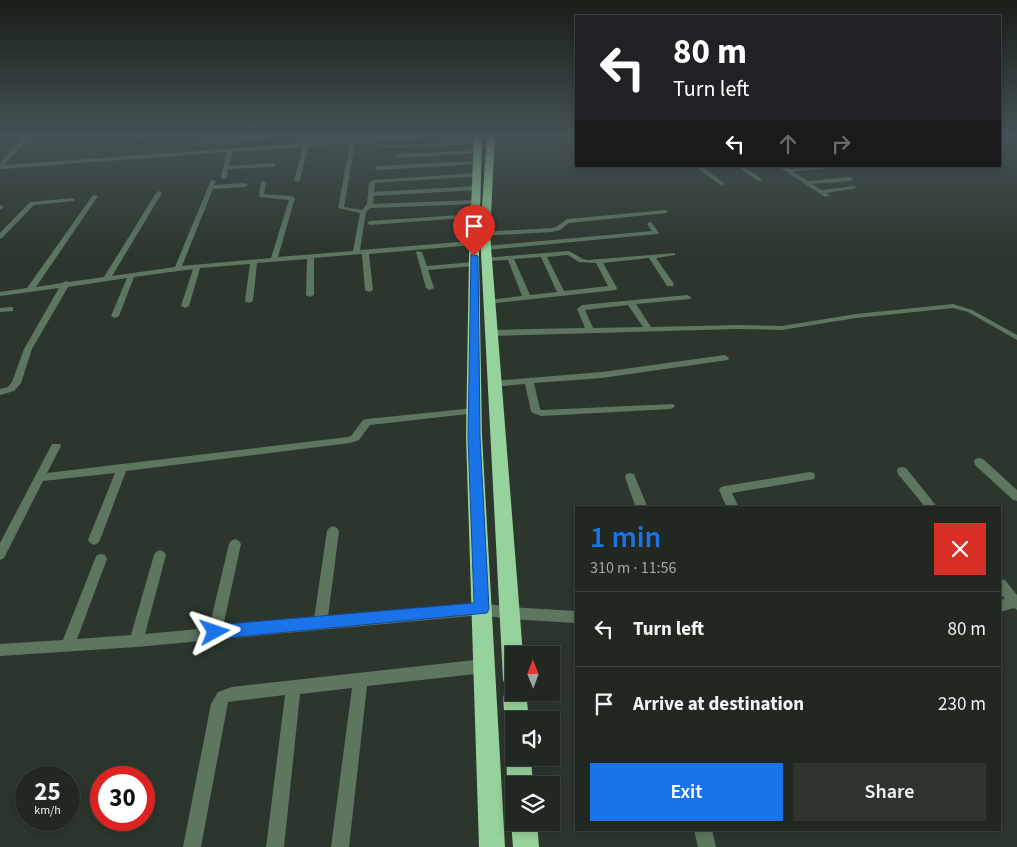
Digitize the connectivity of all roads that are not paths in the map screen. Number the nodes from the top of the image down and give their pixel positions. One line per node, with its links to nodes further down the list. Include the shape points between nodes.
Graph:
1 (298, 176): 13 (street)
2 (347, 176): 27 (street, via 341,208)
3 (418, 176): 22 (street, via 375,181)
4 (447, 176): 22 (street)
5 (456, 176): 26 (street)
6 (463, 176): 29 (street)
7 (478, 176): 32 (highway)
8 (478, 176): 32 (highway)
9 (710, 176): 17 (street)
10 (753, 176): 14 (street)
11 (795, 176): 16 (street)
12 (850, 179): 16 (street)
13 (297, 180)
14 (760, 180)
15 (263, 182): 41 (street, via 261,196 292,198)
16 (807, 183): 20 (street)
17 (722, 184)
18 (245, 185): 45 (street, via 212,184)
19 (854, 188): 20 (street)
20 (820, 192): 24 (street)
21 (159, 193): 48 (street)
22 (371, 194): 26 (street)
23 (95, 196): 51 (street)
24 (827, 196)
25 (72, 200): 31 (street, via 32,203)
26 (369, 206): 27 (street)
27 (363, 212): 33 (street)
28 (665, 212): 32 (street, via 567,221 552,230)
29 (370, 223)
30 (650, 224): 32 (street, via 656,233)
31 (0, 237)
32 (481, 246): 34 (street); 40 (street); 46 (street); 60 (highway); 76 (highway)
33 (356, 252): 34 (street); 38 (street)
34 (365, 252): 53 (street)
35 (419, 252): 46 (street)
36 (673, 254): 39 (street)
37 (544, 255): 40 (street); 43 (street, via 569,253 581,261); 55 (street)
38 (310, 256): 41 (street); 56 (street)
39 (651, 256): 43 (street); 50 (street)
40 (510, 257): 58 (street)
41 (274, 259): 42 (street)
42 (254, 261): 44 (street); 59 (street)
43 (598, 261): 55 (street, via 613,288)
44 (197, 266): 45 (street); 62 (street)
45 (178, 268): 47 (street)
46 (424, 268): 52 (street)
47 (132, 274): 48 (street); 65 (street)
48 (108, 277): 49 (street)
49 (66, 283): 51 (street); 74 (street, via 28,349 16,383 11,389)
50 (670, 284)
51 (31, 288): 54 (street)
52 (430, 288)
53 (369, 290)
54 (0, 294)
55 (562, 294): 58 (street)
56 (310, 295)
57 (687, 297): 61 (street)
58 (527, 298): 60 (street)
59 (249, 301)
60 (488, 302): 69 (highway)
61 (631, 303): 67 (street); 68 (street, via 581,309)
62 (185, 306)
63 (10, 309): 64 (street)
64 (0, 310)
65 (115, 316)
66 (737, 327): 67 (street); 70 (lane, via 782,328 953,306 970,310)
67 (649, 330): 68 (street)
68 (590, 331): 69 (street)
69 (489, 332): 73 (highway)
70 (1017, 338)
71 (725, 358): 72 (street)
72 (529, 383): 73 (street); 75 (street, via 536,411 540,413)
73 (493, 384): 98 (highway)
74 (0, 392)
75 (670, 406)
76 (474, 411): 79 (street, via 367,422 350,440); 97 (highway)
77 (56, 446): 83 (street)
78 (978, 462): 84 (street)
79 (122, 468): 83 (street); 89 (street)
80 (902, 471): 87 (street)
81 (810, 476): 86 (street, via 725,490)
82 (630, 477): 85 (street)
83 (40, 478): 91 (street)
84 (1017, 497)
85 (641, 506)
86 (732, 506)
87 (931, 506)
88 (333, 531): 100 (street)
89 (94, 540)
90 (235, 544): 101 (street)
91 (0, 555)
92 (160, 555): 102 (street)
93 (101, 559): 103 (street)
94 (1001, 585): 95 (street)
95 (1016, 602): 96 (street)
96 (1001, 606)
97 (482, 609): 98 (street); 100 (street); 106 (highway)
98 (509, 613): 99 (street); 104 (highway)
99 (575, 617)
100 (320, 623): 101 (street)
101 (215, 632): 102 (street)
102 (136, 641): 103 (street)
103 (67, 646): 105 (street)
104 (511, 646)
105 (0, 650)
106 (484, 666): 107 (street); 114 (highway)
107 (360, 680): 108 (street); 113 (street)
108 (293, 687): 111 (street, via 223,697 219,704); 112 (street)
109 (525, 831): 115 (highway)
110 (703, 831): 116 (street)
111 (192, 847)
112 (275, 847)
113 (340, 847)
114 (492, 847)
115 (526, 847)
116 (707, 847)

